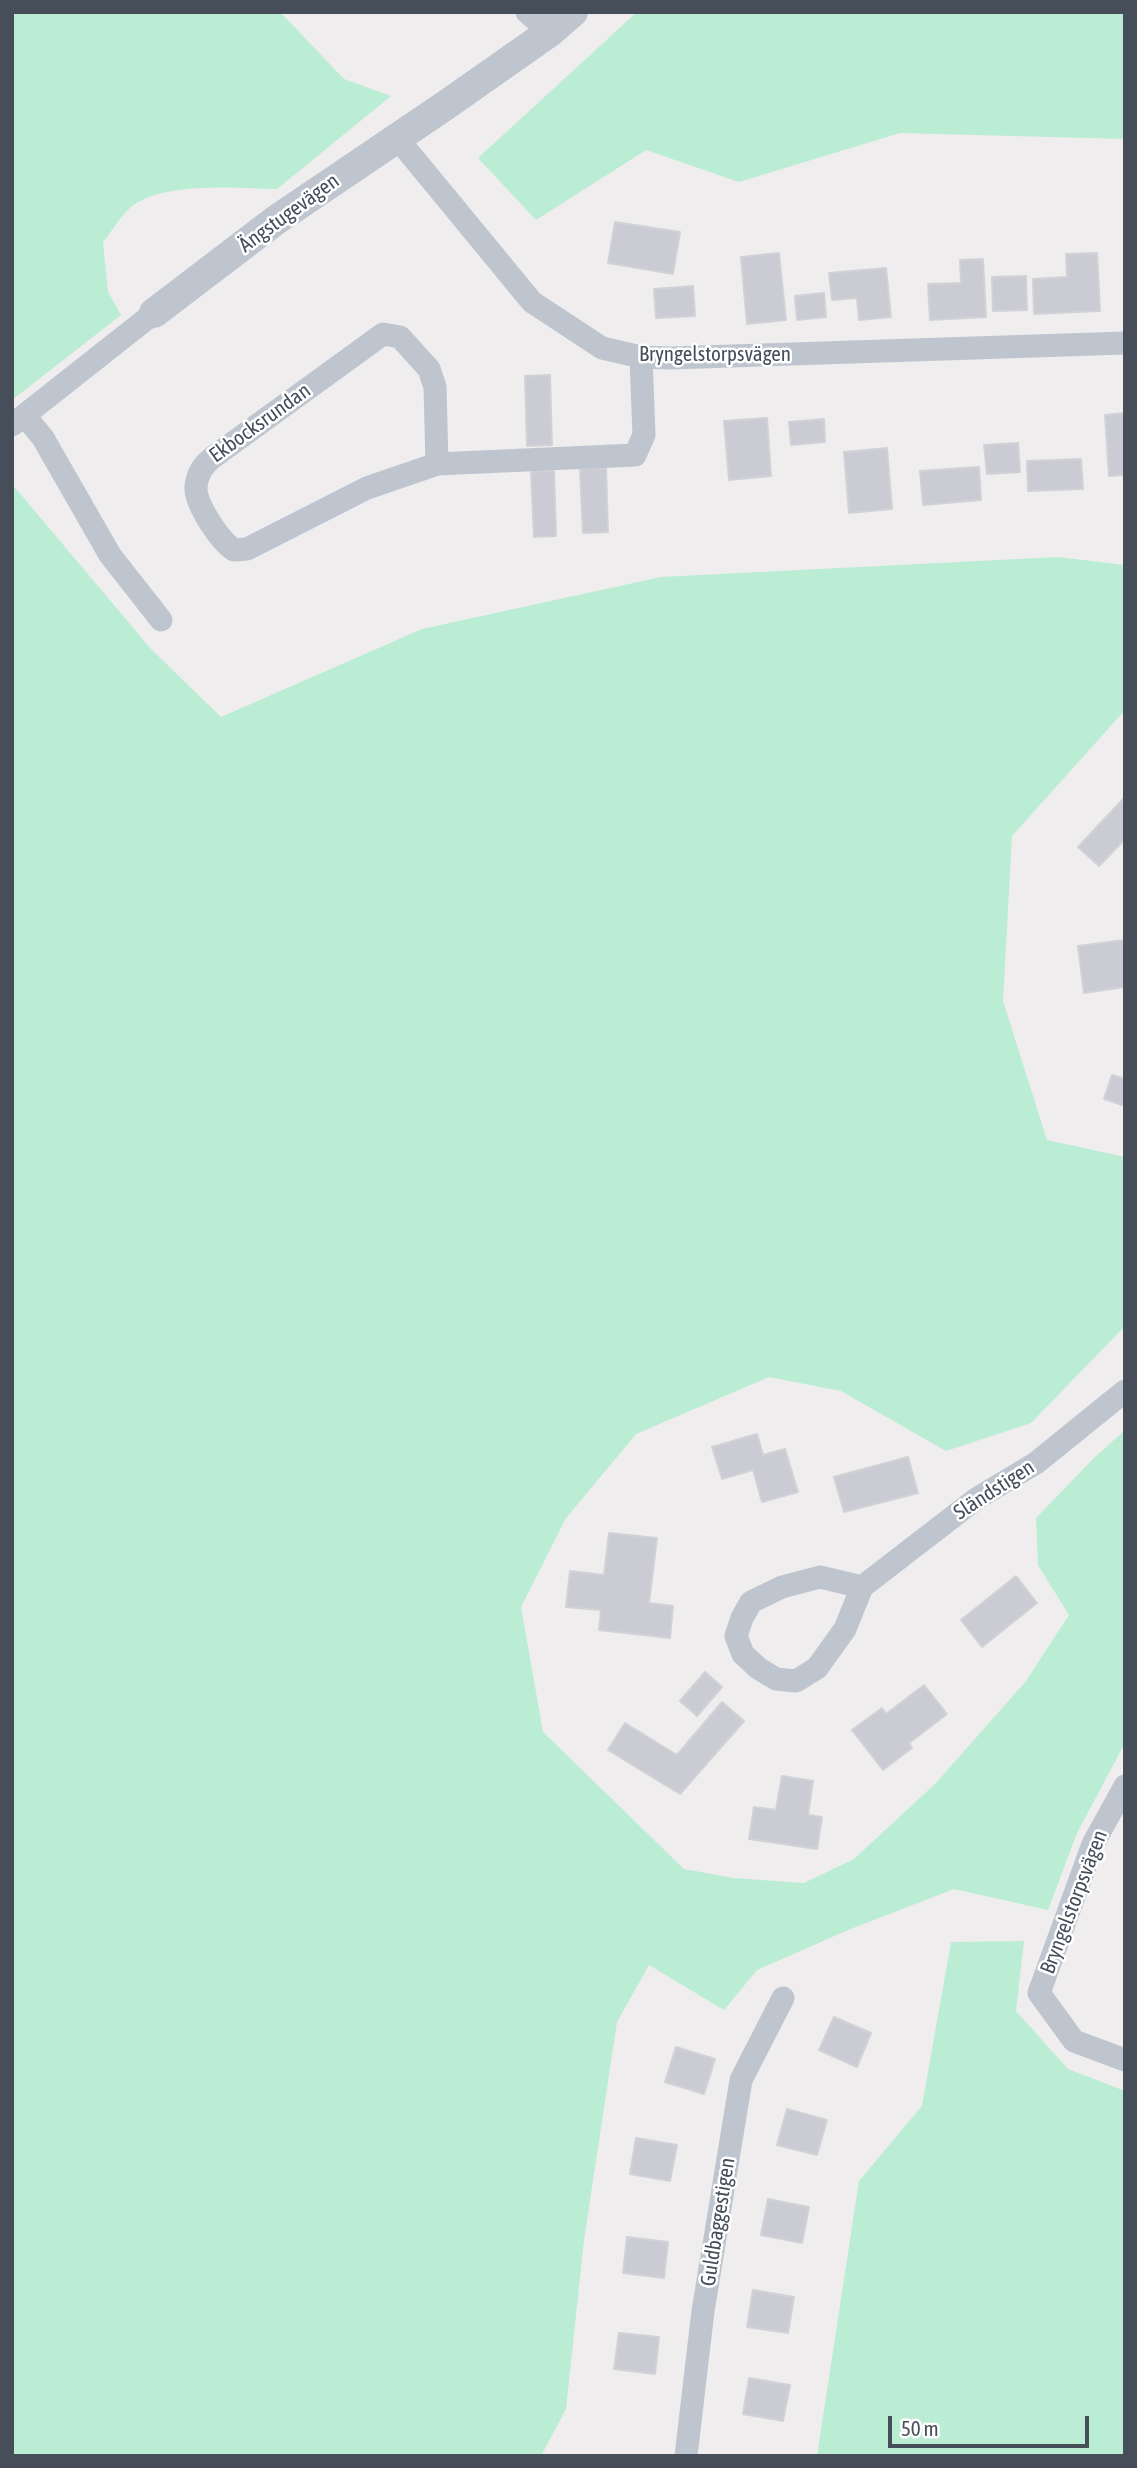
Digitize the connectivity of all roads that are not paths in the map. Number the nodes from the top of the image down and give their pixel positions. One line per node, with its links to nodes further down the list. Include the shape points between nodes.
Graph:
1 (527, 12): 3 (street)
2 (573, 12): 3 (street, Ängstugevägen)
3 (550, 32): 4 (street, Ängstugevägen)
4 (397, 138): 5 (street, Ängstugevägen, via 276,220); 7 (street, Bryngelstorpsvägen, via 532,302 602,348)
5 (154, 313): 8 (street, Ängstugevägen)
6 (1125, 344): 7 (street, Bryngelstorpsvägen)
7 (641, 357): 9 (street, Ekbocksrundan, via 644,435 635,455)
8 (18, 420): 10 (street, via 43,438 110,555)
9 (437, 464): 9 (street, Ekbocksrundan, via 435,387 429,369 400,337 383,334 202,466 195,489 226,545 247,549 367,488)
10 (161, 620)
11 (1125, 1391): 12 (street, Sländstigen, via 1036,1463 976,1499)
12 (862, 1587): 12 (street, via 820,1577 782,1587 751,1602 736,1636 743,1654 776,1679 796,1681 817,1668 845,1629)
13 (1125, 1786): 15 (street, Bryngelstorpsvägen, via 1093,1844 1040,1993 1074,2041)
14 (783, 1998): 16 (street, Guldbaggestigen, via 741,2080 703,2311)
15 (1125, 2060)
16 (686, 2456)

